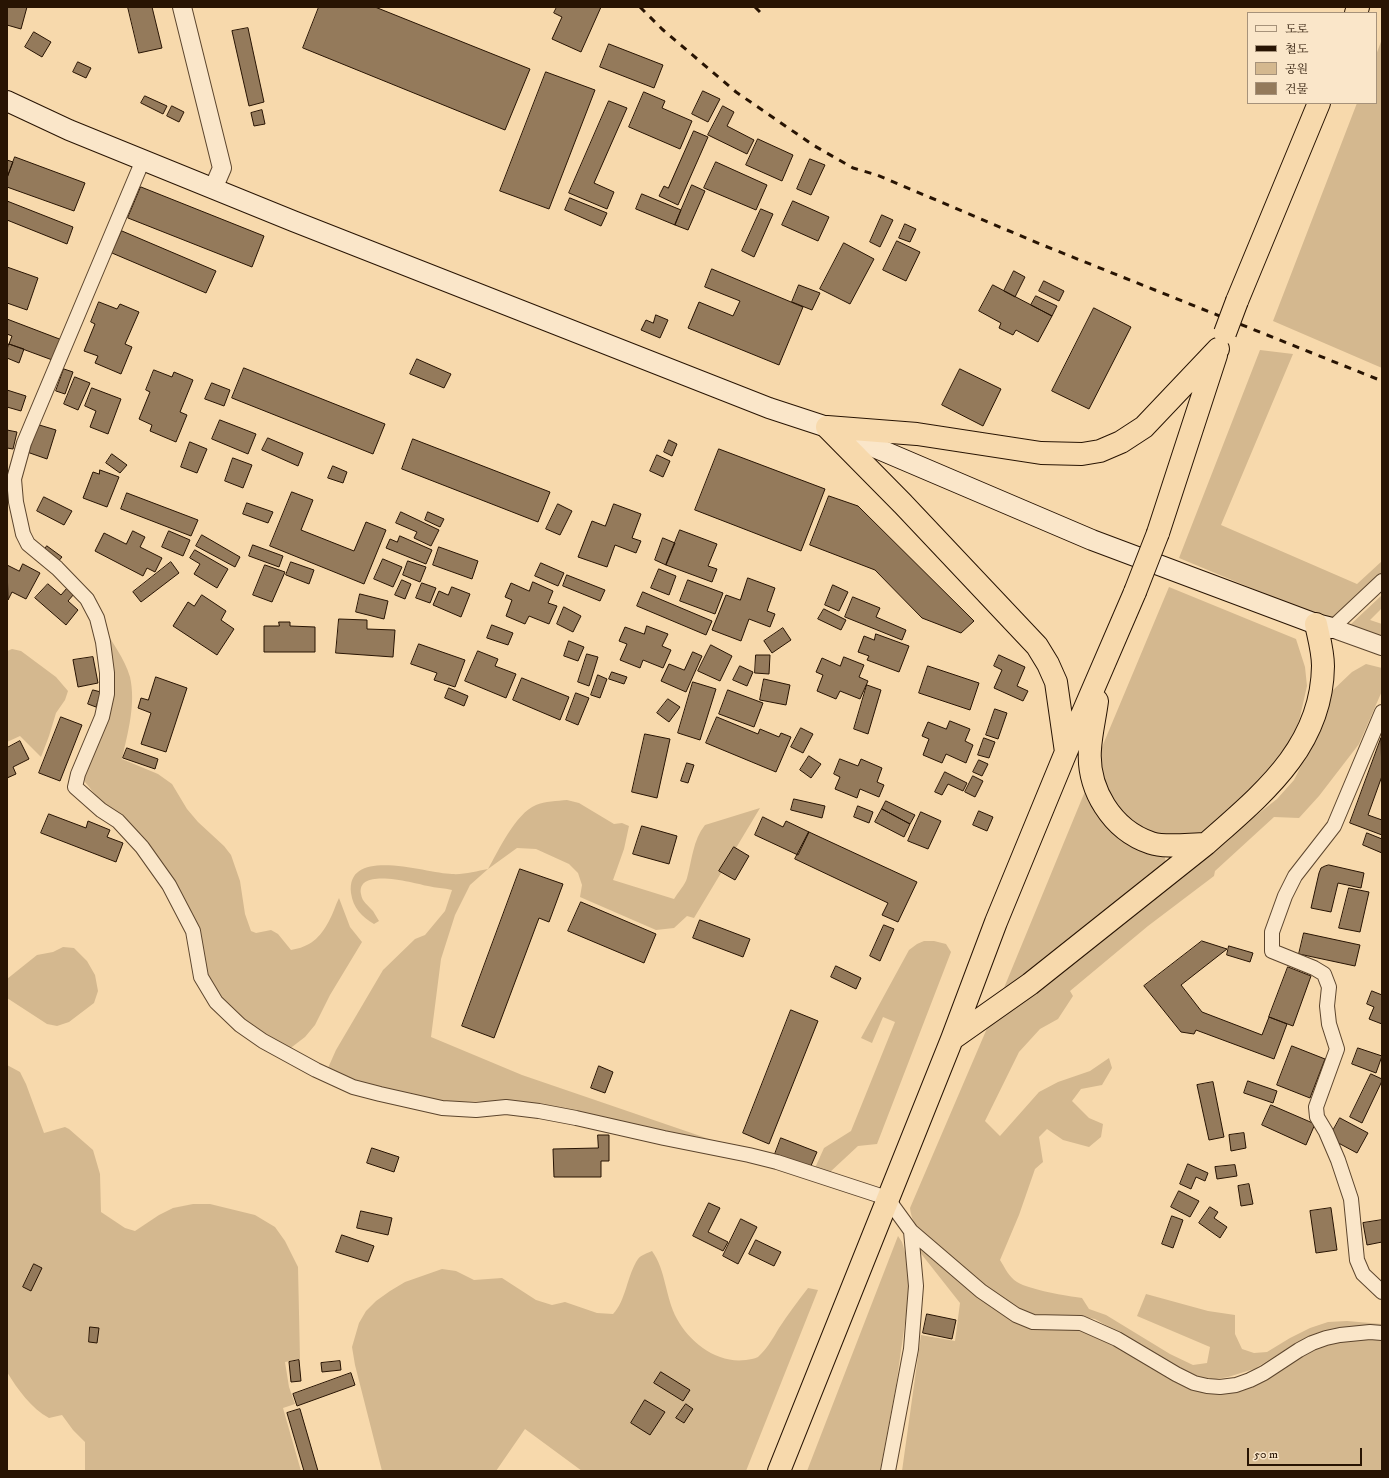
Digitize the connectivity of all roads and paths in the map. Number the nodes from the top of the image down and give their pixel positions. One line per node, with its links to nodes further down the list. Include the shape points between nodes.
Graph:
1 (182, 7): 5 (street, via 222,168)
2 (7, 101): 4 (main road)
3 (1319, 104): 6 (highway, bridge)
4 (143, 160): 5 (main road); 16 (street, via 24,443 14,479 16,502 23,534 28,544 57,568 87,599 97,618 103,642 108,694 102,717 75,787 118,821 142,847 169,885 192,931 200,978 216,1002 240,1025 262,1041 353,1087 442,1108 476,1110 506,1107 576,1118 749,1154)
5 (213, 188): 7 (main road, via 762,405)
6 (1221, 341): 7 (highway, via 1144,427 1121,442 1100,451 1082,454 1041,453 918,434); 11 (highway, bridge, via 1158,533)
7 (827, 427): 9 (main road, via 1092,540); 13 (highway, via 1037,646 1056,682)
8 (1382, 581): 9 (street)
9 (1324, 626): 10 (street); 14 (highway, via 1321,644 1321,688 1304,740 1287,766 1261,795)
10 (1382, 646)
11 (1102, 670): 13 (highway); 14 (highway, via 1090,750 1092,777 1105,808 1126,830 1152,844)
12 (1382, 712): 18 (street, via 1334,826 1295,876 1274,924 1271,940 1272,951 1324,974 1329,987 1329,1024 1337,1049 1316,1108 1317,1117 1338,1160 1351,1199 1357,1260 1363,1274)
13 (1066, 752): 15 (highway, via 996,922)
14 (1206, 844): 15 (highway, via 1030,984)
15 (952, 1039): 16 (highway)
16 (887, 1198): 17 (street); 20 (highway)
17 (911, 1231): 19 (street, via 981,1292 1016,1316 1033,1322 1081,1323 1117,1339 1194,1383 1207,1386 1236,1385 1250,1380 1299,1350 1326,1338 1370,1332); 21 (street, via 916,1286 911,1349)
18 (1382, 1292)
19 (1382, 1333)
20 (779, 1471)
21 (888, 1471)

